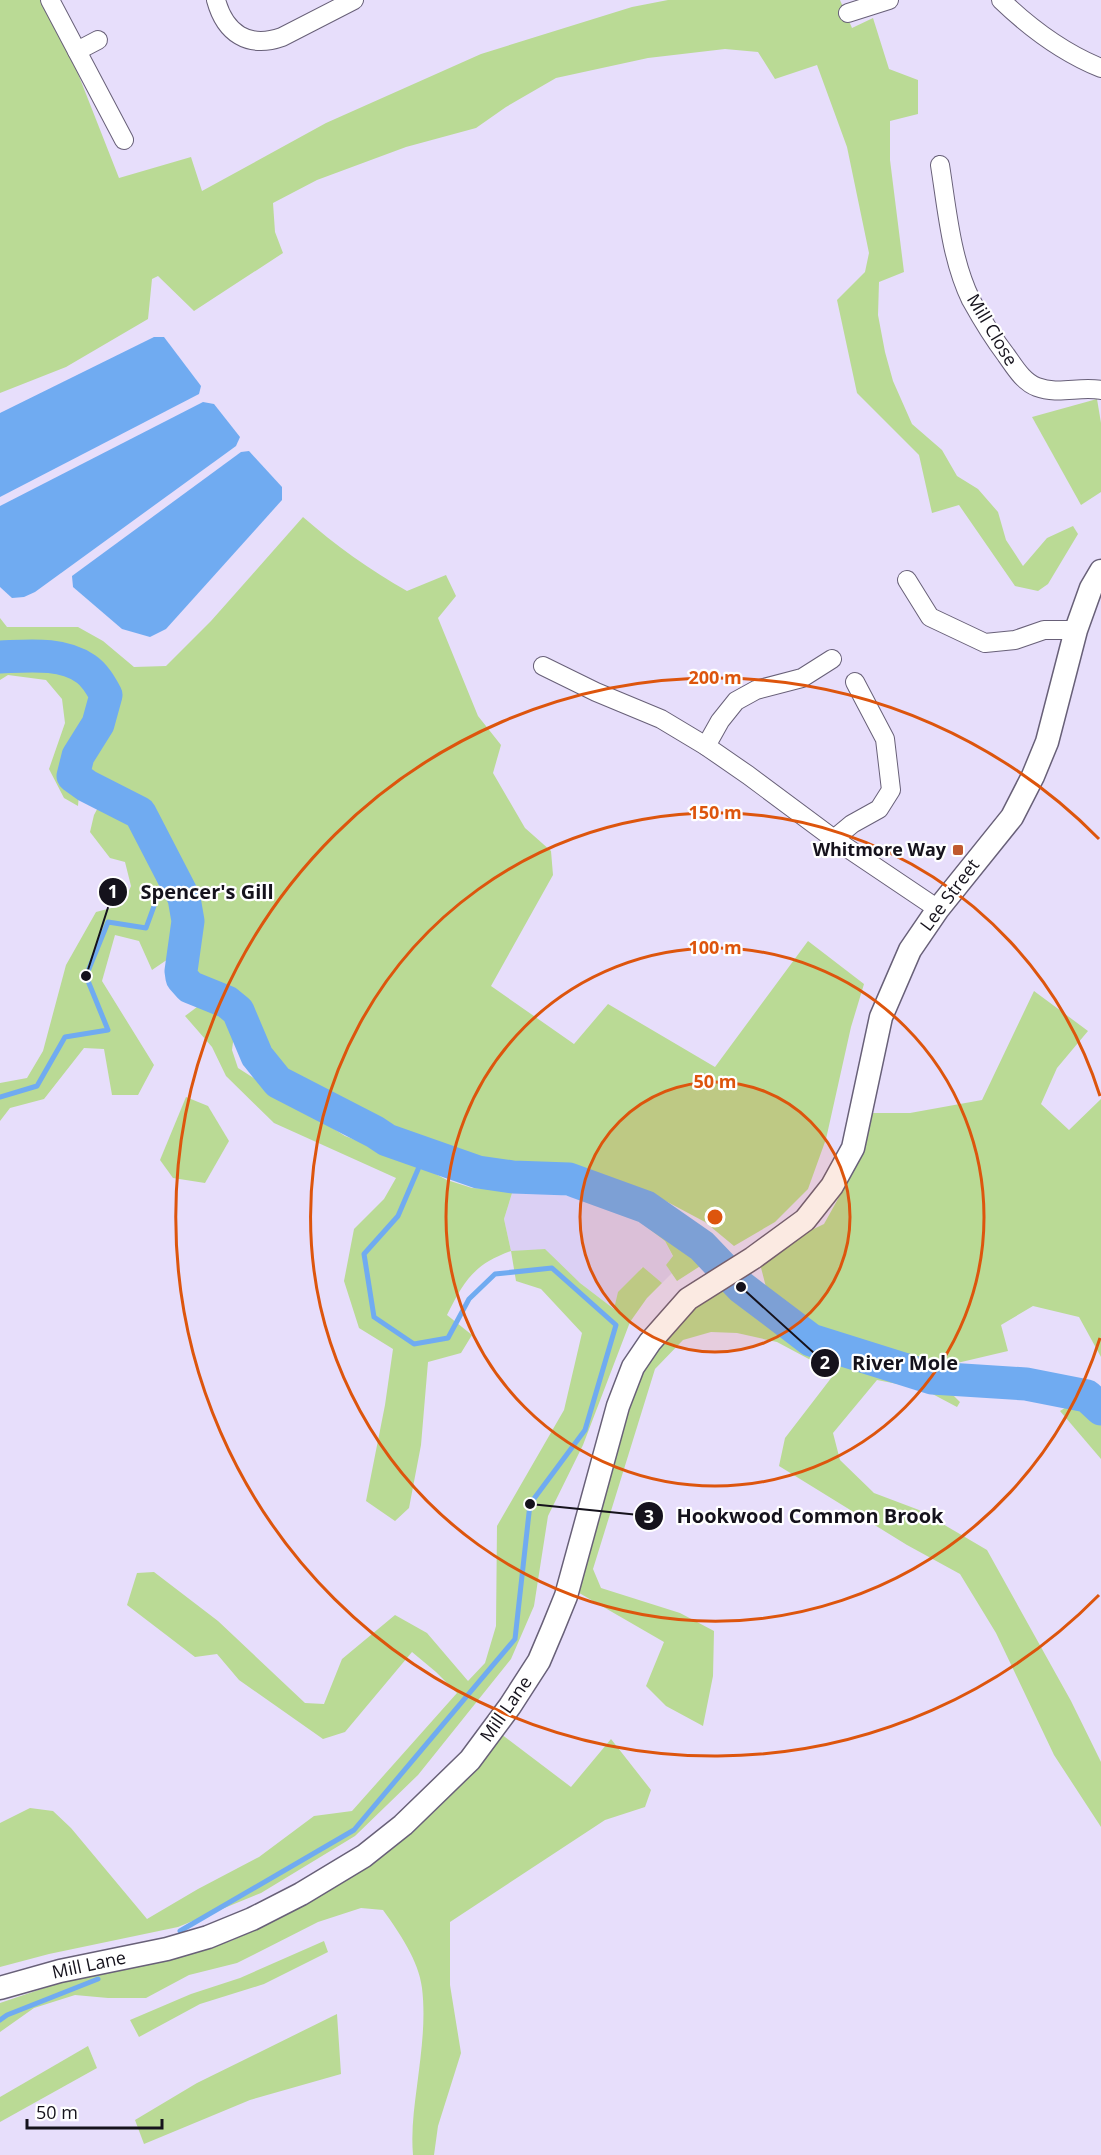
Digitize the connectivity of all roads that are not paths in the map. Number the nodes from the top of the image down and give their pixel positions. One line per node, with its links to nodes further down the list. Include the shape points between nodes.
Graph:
1 (50, 0): 8 (street)
2 (216, 0): 3 (street, via 228,25 242,36 270,41)
3 (354, 0)
4 (889, 0): 6 (street)
5 (1001, 0): 9 (street, via 1053,42)
6 (848, 13)
7 (98, 40): 8 (street)
8 (77, 51): 10 (street)
9 (1101, 68)
10 (124, 140)
11 (940, 165): 12 (street, Mill Close, via 961,271 971,299 1001,349 1021,376 1035,387)
12 (1101, 390)
13 (1101, 571): 15 (street, Lee Street)
14 (907, 580): 15 (street, via 930,617 986,643 1015,640 1044,630)
15 (1076, 630): 21 (street, Lee Street, via 1047,742 1023,797 1012,818)
16 (832, 659): 19 (street, via 802,678 756,690 736,702)
17 (543, 666): 19 (street, via 661,719)
18 (855, 682): 20 (street, via 885,739 891,790 879,809)
19 (706, 746): 20 (street)
20 (834, 839): 21 (street)
21 (938, 909): 22 (street, Lee Street, via 910,950 881,1017 853,1148 832,1186)
22 (805, 1220): 23 (street, Mill Lane, via 688,1299 650,1341 633,1367 618,1407 566,1596 539,1661 470,1760 403,1825 364,1856 301,1894 208,1937)
23 (0, 1988)

